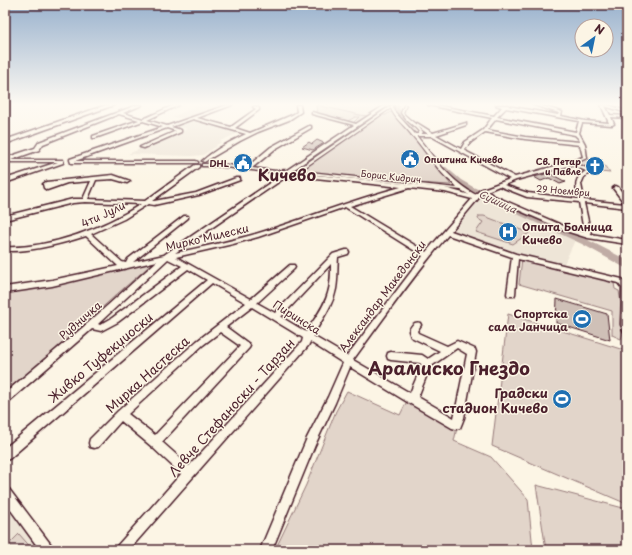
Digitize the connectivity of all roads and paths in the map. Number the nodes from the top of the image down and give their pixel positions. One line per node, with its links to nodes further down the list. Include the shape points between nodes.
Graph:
1 (34, 131): 24 (main road)
2 (35, 131): 24 (main road)
3 (72, 131): 29 (street)
4 (112, 131): 23 (street)
5 (155, 131): 28 (street)
6 (180, 131): 26 (street)
7 (239, 131): 20 (street)
8 (258, 131): 20 (street)
9 (302, 131): 38 (street, via 273,148)
10 (348, 131): 39 (street, Рудничка)
11 (351, 131): 39 (street, Рудничка)
12 (354, 131): 48 (street, via 300,172)
13 (413, 131): 21 (street)
14 (420, 131): 21 (street)
15 (426, 131): 22 (street)
16 (446, 131): 22 (street)
17 (484, 131): 25 (street); 27 (street, via 465,144)
18 (564, 131): 19 (street)
19 (577, 133): 25 (street)
20 (250, 134): 34 (street, via 225,147)
21 (417, 135): 22 (street); 48 (street, via 445,176)
22 (432, 136): 27 (street)
23 (94, 137)
24 (5, 141)
25 (582, 144): 35 (street, via 585,158)
26 (142, 147)
27 (465, 153): 42 (street)
28 (84, 155): 30 (street); 33 (street)
29 (5, 160): 31 (street)
30 (70, 160): 32 (street); 33 (street)
31 (42, 161): 32 (street); 37 (street, via 47,164)
32 (61, 162): 37 (street)
33 (82, 162): 36 (street)
34 (206, 163): 36 (street); 38 (street, Борис Кидрич)
35 (572, 163): 42 (street); 52 (street, via 590,171 579,180)
36 (195, 164): 53 (street, 4ти Јули)
37 (44, 168): 44 (street)
38 (248, 169): 39 (street, Борис Кидрич)
39 (286, 174): 47 (street, Борис Кидрич); 65 (street, Рудничка)
40 (94, 179): 43 (street, via 113,177); 45 (street, via 66,182 47,188 46,184); 51 (street)
41 (238, 179): 53 (street, via 197,194)
42 (514, 179): 46 (street)
43 (128, 181)
44 (5, 182)
45 (52, 183)
46 (500, 185): 50 (street); 52 (street, 29 Ноември, via 527,195)
47 (410, 186): 50 (street, Борис Кидрич); 54 (street, Мирко Милески)
48 (459, 187): 50 (street, via 464,192)
49 (616, 188): 55 (street)
50 (478, 195): 58 (street, Александар Македонски); 60 (street, Борис Кидрич, via 498,200)
51 (85, 200): 53 (street); 57 (street)
52 (580, 200): 55 (street, 29 Ноември); 60 (street)
53 (146, 203): 59 (street, 4ти Јули)
54 (345, 205): 64 (street); 65 (street, Мирко Милески, via 261,234)
55 (627, 205)
56 (186, 217): 68 (street, via 130,261)
57 (5, 218)
58 (446, 232): 64 (street, Александар Македонски); 67 (street)
59 (87, 233): 62 (street, 4ти Јули, via 32,248); 68 (street, via 120,264)
60 (588, 236): 61 (street, Борис Кидрич)
61 (627, 242)
62 (5, 249)
63 (346, 252): 66 (street)
64 (427, 254): 83 (street, Александар Македонски)
65 (168, 256): 68 (street, Мирко Милески); 69 (street, Пиринска); 76 (street, Рудничка)
66 (335, 256): 75 (street); 80 (street, Левче Стефаноски - Тарзан, via 335,284 330,300)
67 (516, 256): 73 (street); 79 (street, via 620,281 626,287)
68 (128, 266): 72 (street, Мирко Милески, via 52,283)
69 (187, 266): 71 (street, Пиринска); 76 (street, via 115,320 101,328)
70 (292, 267): 74 (street, Мирка Настеска)
71 (211, 280): 74 (street, Пиринска); 90 (street, Живко Туфекџиоски)
72 (5, 290)
73 (512, 294)
74 (251, 303): 75 (street, Пиринска); 78 (street, Мирка Настеска)
75 (276, 317): 80 (street, Пиринска)
76 (91, 325): 85 (street, Рудничка)
77 (416, 325): 81 (street, via 414,335)
78 (219, 327): 87 (street, Мирка Настеска); 88 (street, via 246,346)
79 (627, 330)
80 (307, 337): 83 (street, Пиринска); 91 (street, Левче Стефаноски - Тарзан, via 305,344)
81 (447, 350): 84 (street, Пиринска); 86 (street, Пиринска, via 457,344 472,352 456,424)
82 (391, 356): 84 (street, via 422,359)
83 (348, 361): 86 (street, Пиринска); 95 (street, Александар Македонски)
84 (427, 364): 86 (street)
85 (5, 399)
86 (412, 400)
87 (120, 414): 88 (street); 89 (street, Мирка Настеска)
88 (155, 442): 91 (street)
89 (94, 443)
90 (5, 455)
91 (189, 474): 94 (street, Левче Стефаноски - Тарзан)
92 (5, 493): 93 (street)
93 (48, 550)
94 (121, 550)
95 (266, 550)

